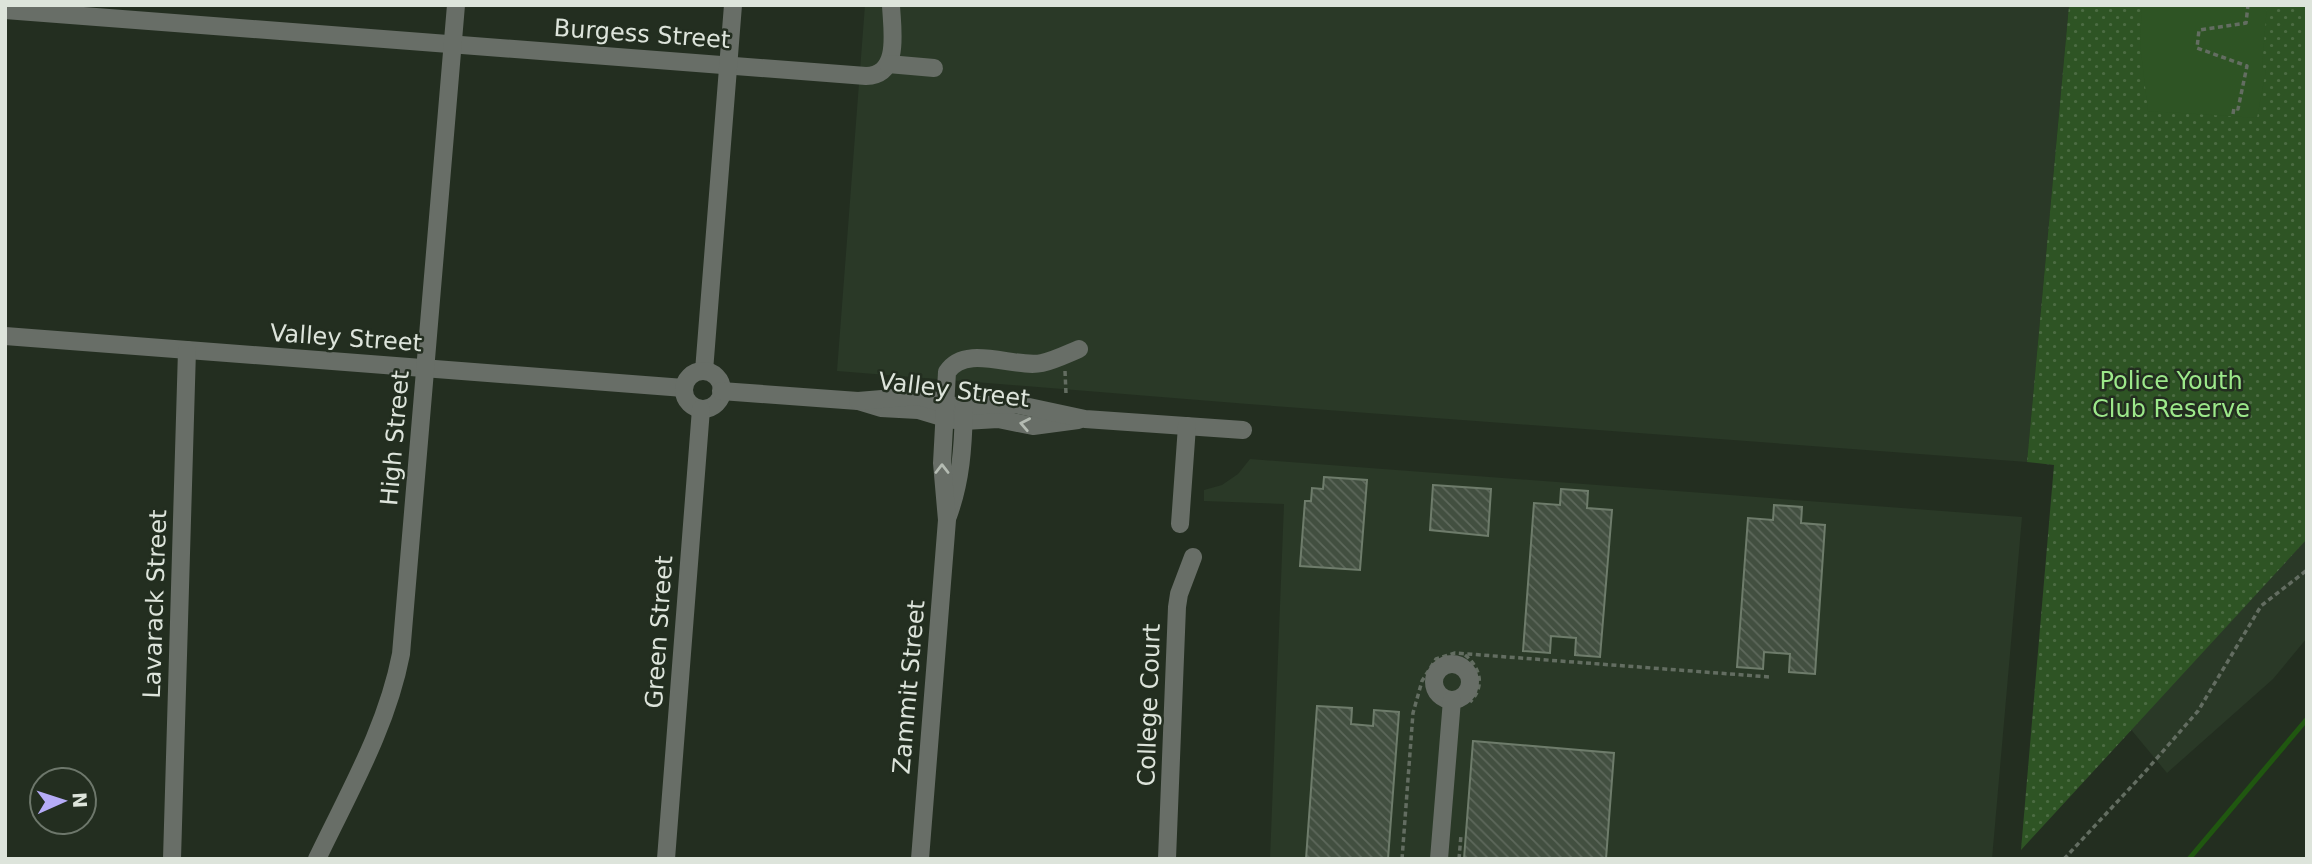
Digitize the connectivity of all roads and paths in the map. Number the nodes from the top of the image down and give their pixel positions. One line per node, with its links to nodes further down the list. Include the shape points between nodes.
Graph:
1 (200, 5): 7 (street)
2 (456, 5): 8 (street, High Street)
3 (733, 5): 10 (street)
4 (891, 5): 9 (street)
5 (2248, 5): 12 (path, via 2246,23 2199,30 2197,48 2247,66 2238,109)
6 (5, 10): 7 (street, Burgess Street)
7 (198, 24): 8 (street, Burgess Street)
8 (452, 44): 10 (street, Burgess Street); 16 (street, High Street)
9 (888, 64): 10 (street, Burgess Street, via 875,75); 11 (street)
10 (728, 65): 17 (street)
11 (934, 68)
12 (2232, 114)
13 (5, 336): 15 (street, Valley Street)
14 (1079, 349): 21 (street, Zammit Street, via 1041,363 962,360 947,372)
15 (187, 350): 16 (street, Valley Street); 31 (street, Lavarack Street)
16 (426, 368): 18 (street, Valley Street); 32 (street, High Street, via 395,686 385,717)
17 (705, 371): 18 (street, via 688,377); 19 (street, via 719,380)
18 (684, 388): 20 (street, via 686,400)
19 (721, 391): 20 (street, via 713,406); 21 (street, Valley Street, via 858,401 918,396)
20 (701, 409): 33 (street, Green Street)
21 (945, 411): 22 (street, Valley Street); 25 (street, Zammit Street, one-way to 21, via 942,463)
22 (964, 414): 23 (street, Valley Street, via 1033,426 1085,419); 25 (street, Zammit Street, via 960,479)
23 (1187, 426): 24 (street, Valley Street); 26 (street)
24 (1243, 430)
25 (947, 520): 34 (street, Zammit Street)
26 (1180, 524)
27 (1194, 557): 35 (street, College Court, via 1177,607)
28 (2307, 570): 38 (path, via 2261,606 2198,711)
29 (1770, 677): 36 (path, via 1455,653 1436,659 1422,681 1413,713)
30 (1451, 701): 37 (street)
31 (172, 859)
32 (317, 859)
33 (666, 859)
34 (920, 859)
35 (1167, 859)
36 (1402, 859)
37 (1439, 859)
38 (2064, 859)

